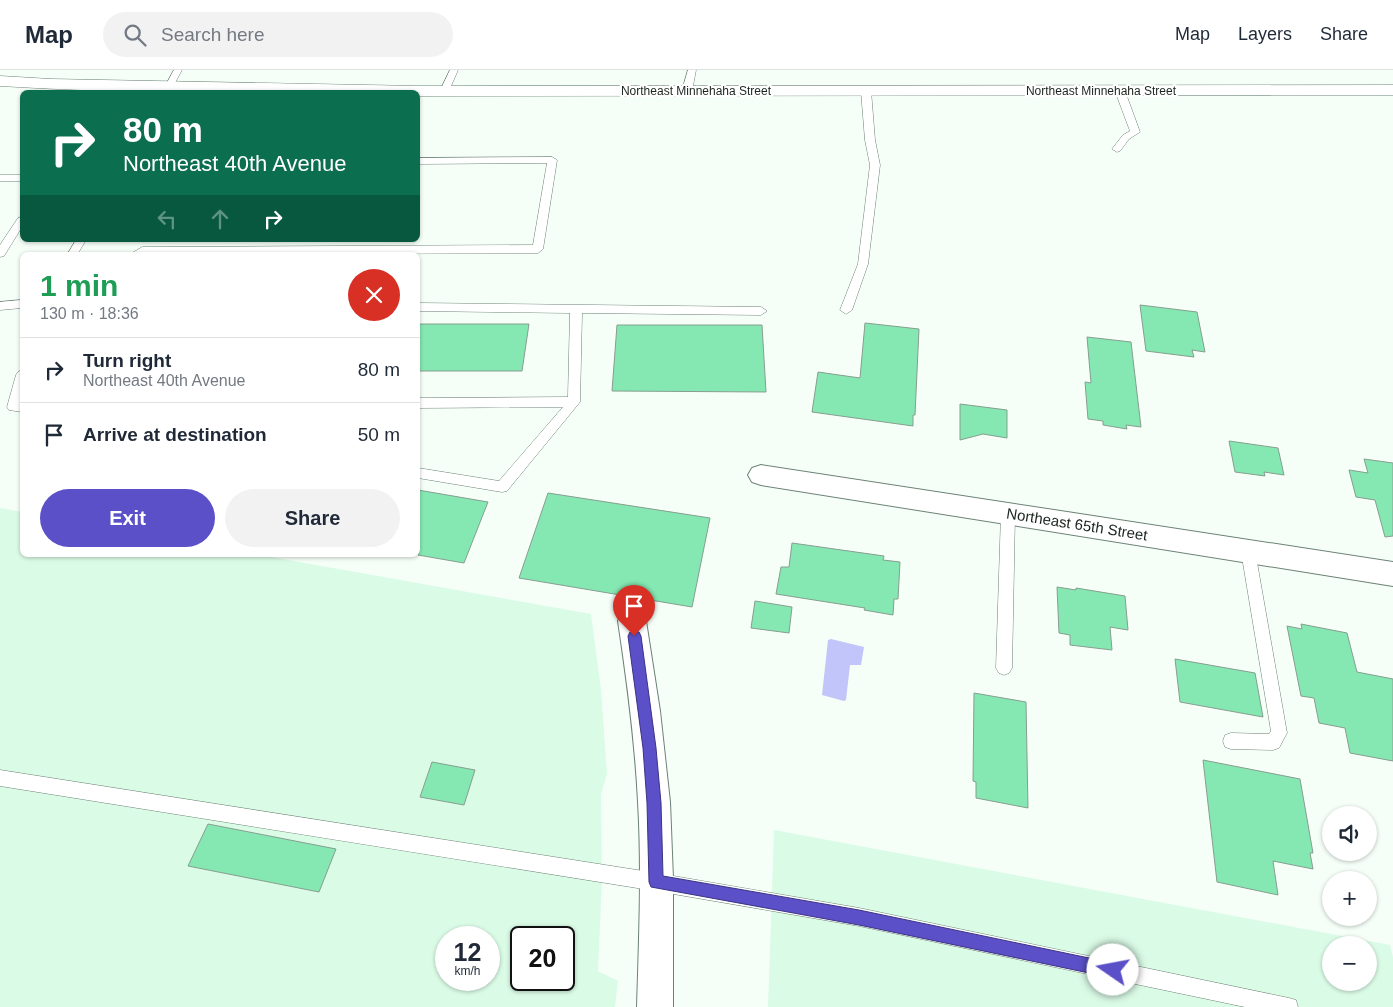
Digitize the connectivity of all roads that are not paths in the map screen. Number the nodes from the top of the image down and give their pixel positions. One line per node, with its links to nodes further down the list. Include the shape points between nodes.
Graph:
1 (178, 70): 5 (lane)
2 (454, 70): 9 (lane)
3 (692, 70): 10 (lane)
4 (0, 81): 5 (main road, Northeast Minnehaha Street)
5 (168, 89): 6 (main road, Northeast Minnehaha Street)
6 (306, 90)
7 (1393, 90): 12 (main road, Northeast Minnehaha Street)
8 (420, 91): 9 (main road, Northeast Minnehaha Street)
9 (445, 91): 10 (main road, Northeast Minnehaha Street)
10 (687, 91): 11 (main road, Northeast Minnehaha Street)
11 (866, 91): 12 (main road, Northeast Minnehaha Street); 27 (lane, via 875,165 863,264)
12 (1120, 91): 13 (lane, via 1135,132)
13 (1118, 149)
14 (420, 161): 20 (lane, via 552,160 538,249)
15 (0, 178): 16 (lane)
16 (20, 178)
17 (20, 223): 21 (lane)
18 (146, 242): 19 (lane)
19 (139, 252)
20 (238, 252)
21 (0, 253)
22 (20, 304): 23 (lane)
23 (0, 306)
24 (420, 307): 25 (lane)
25 (576, 309): 26 (lane); 28 (lane)
26 (760, 310)
27 (846, 310)
28 (574, 402): 29 (lane); 30 (lane, via 502,487)
29 (420, 404)
30 (420, 473)
31 (761, 475): 32 (street, Northeast 65th Street)
32 (1008, 514): 33 (street, Northeast 65th Street); 36 (lane)
33 (1248, 551): 34 (street, Northeast 65th Street); 37 (lane, via 1279,732 1273,742)
34 (1393, 574)
35 (632, 621): 39 (street, via 650,748)
36 (1004, 668)
37 (1231, 741)
38 (0, 778): 39 (lane)
39 (656, 882): 40 (street); 41 (lane, via 859,917)
40 (655, 1007)
41 (1289, 1007)

